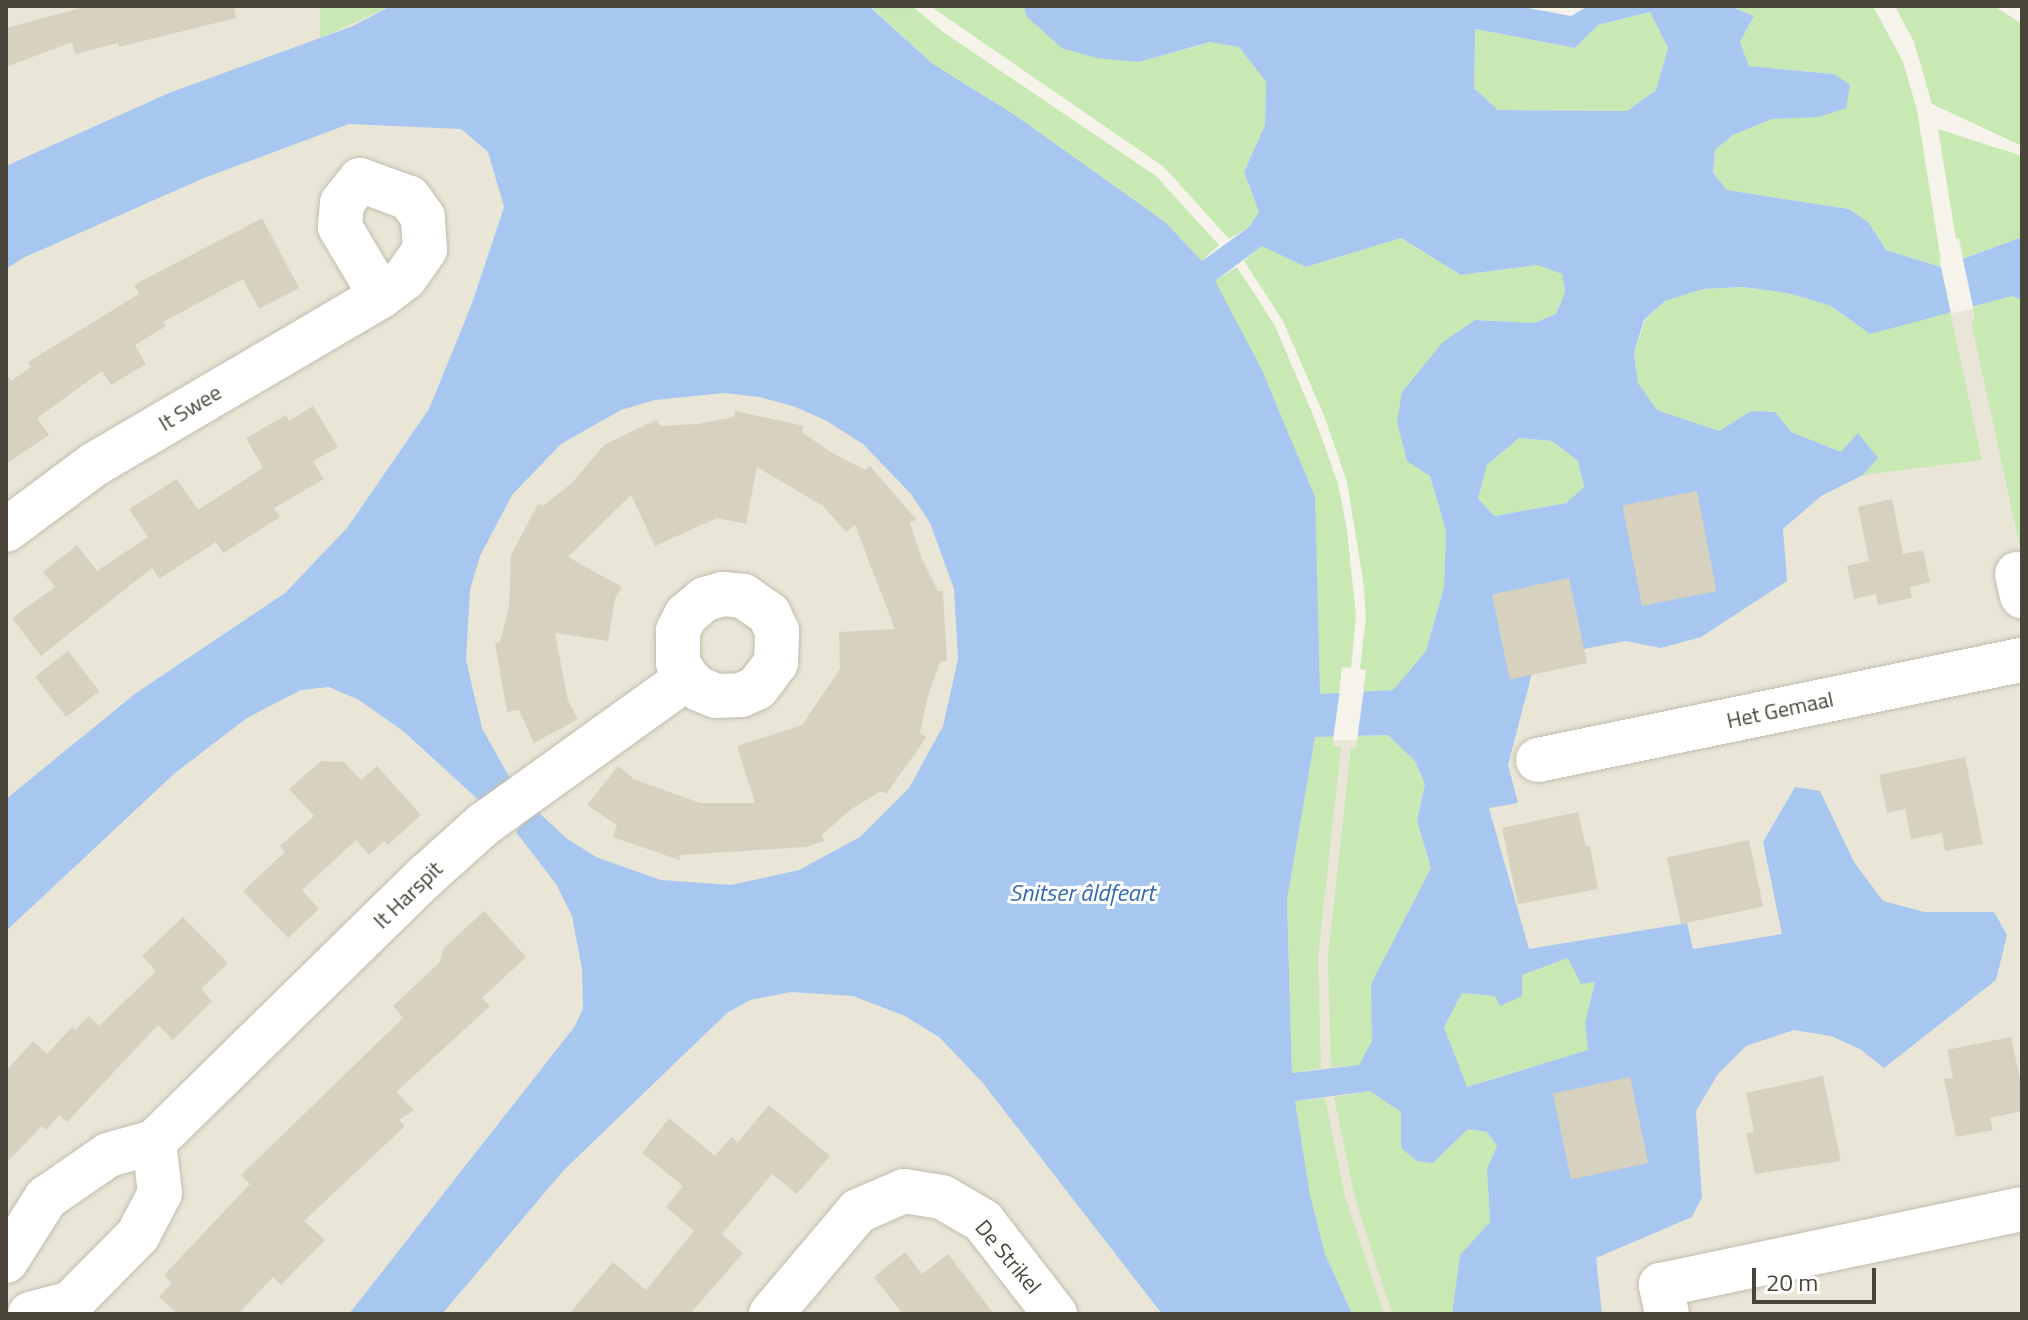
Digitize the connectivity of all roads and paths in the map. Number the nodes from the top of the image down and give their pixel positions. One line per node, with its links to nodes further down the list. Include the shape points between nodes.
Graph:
1 (381, 296): 2 (street, It Swee, via 95,464)
2 (6, 530)
3 (2022, 660): 5 (street, Het Gemaal)
4 (687, 678): 6 (street, It Harspit, via 484,824)
5 (1538, 760)
6 (154, 1142): 8 (street, It Harspit, via 108,1155 46,1198); 9 (street, via 160,1193 138,1235 71,1303)
7 (2022, 1209): 12 (street, via 1661,1285)
8 (6, 1261)
9 (30, 1314)
10 (771, 1314): 11 (street, De Strikel, via 858,1211 904,1191 942,1197 983,1221)
11 (1055, 1314)
12 (1667, 1314)

